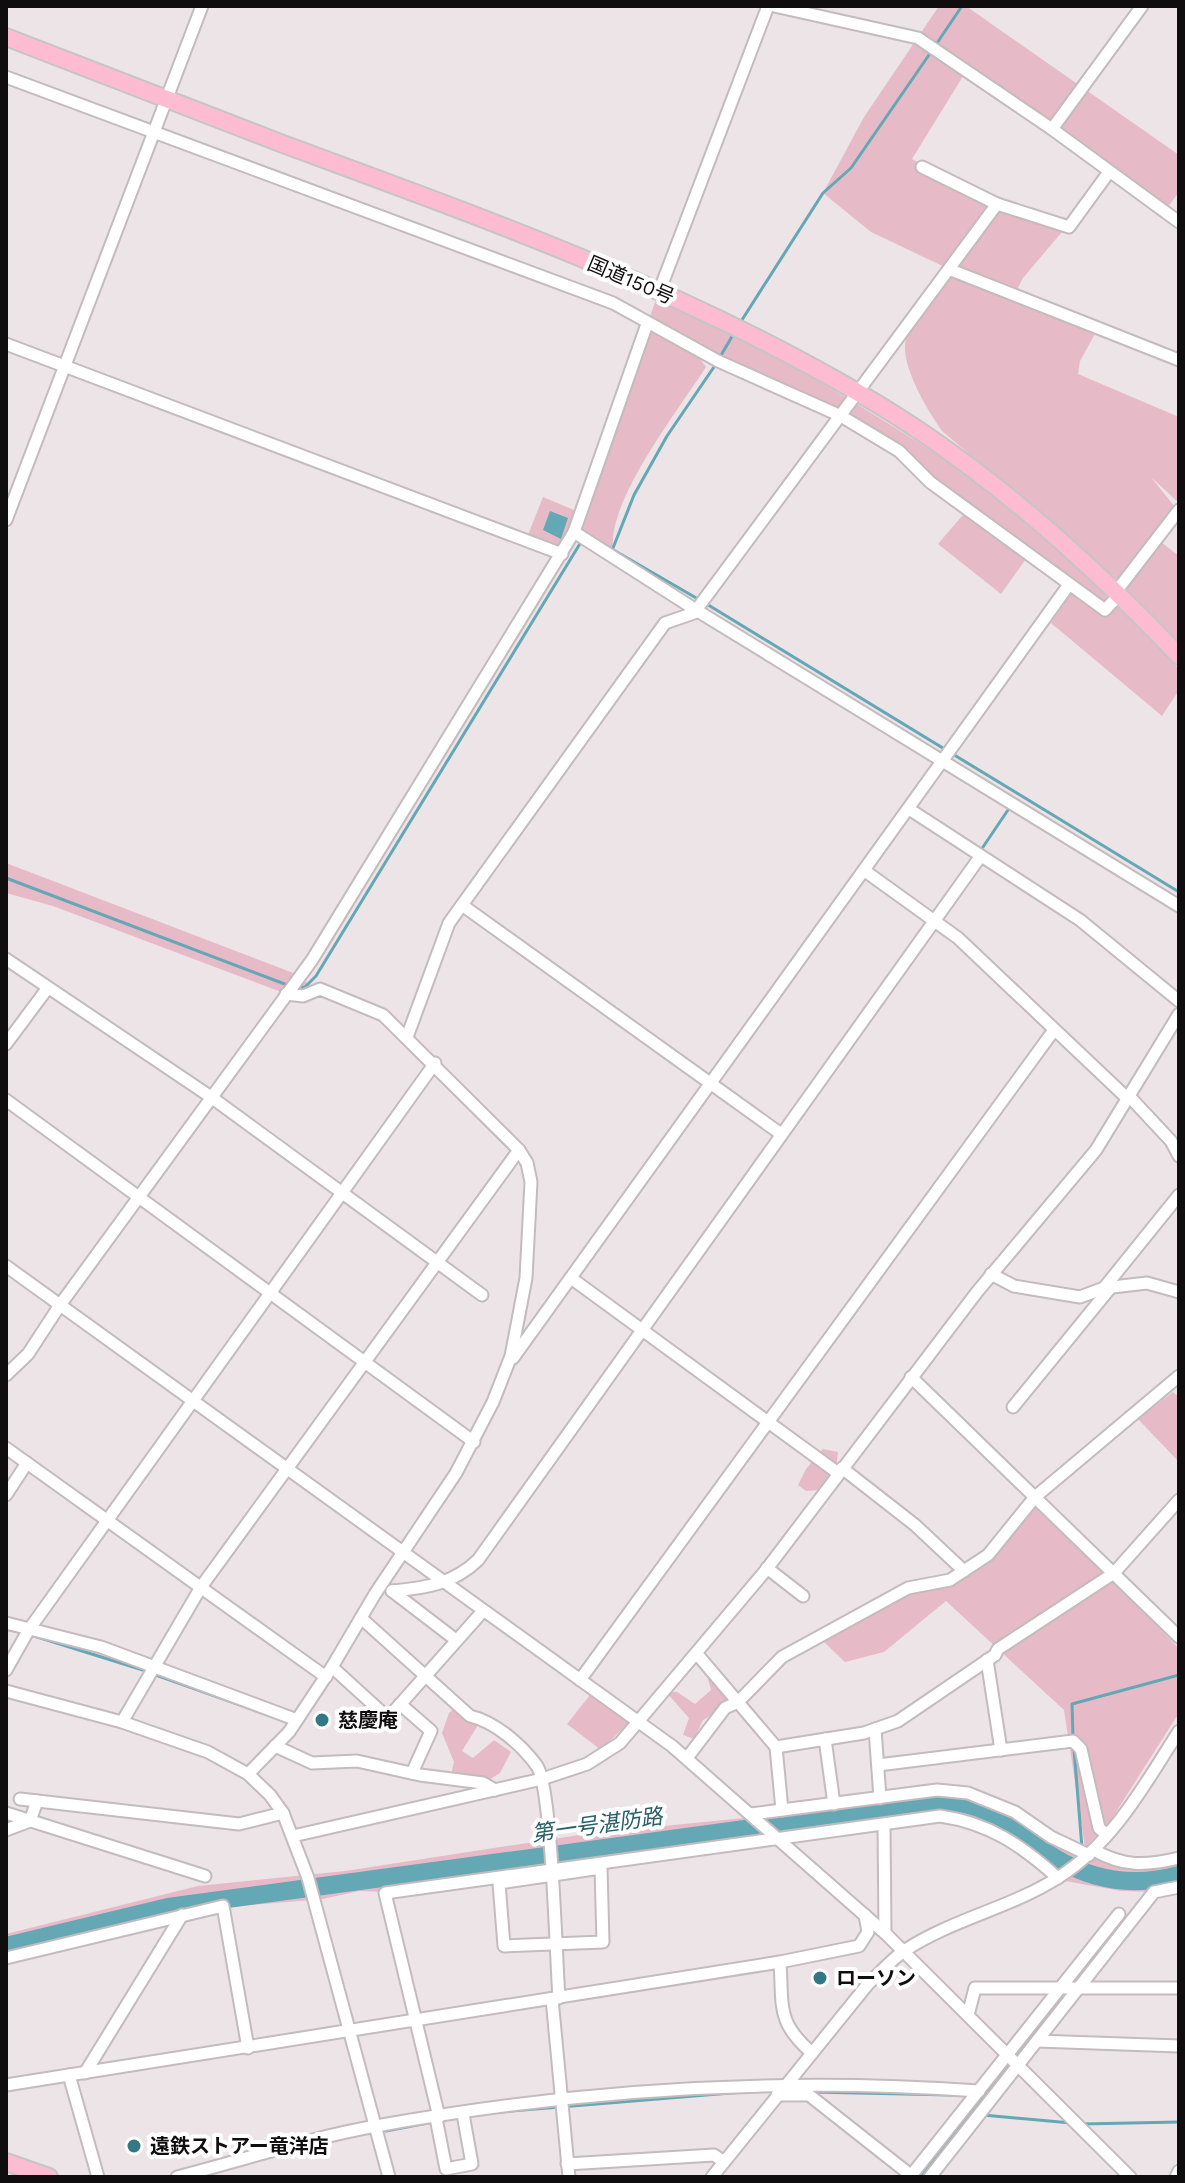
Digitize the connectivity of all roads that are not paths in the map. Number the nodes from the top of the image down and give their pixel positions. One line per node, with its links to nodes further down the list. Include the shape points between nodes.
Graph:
1 (202, 6): 7 (street)
2 (768, 6): 15 (street)
3 (774, 6): 8 (street, via 911,35)
4 (1142, 6): 8 (street)
5 (6, 37): 7 (highway, 国道150号)
6 (6, 77): 9 (street)
7 (166, 99): 9 (street); 15 (highway, 国道150号, via 494,222)
8 (1052, 129): 11 (street)
9 (154, 133): 16 (street, via 613,303); 19 (street)
10 (922, 167): 12 (street)
11 (1109, 172): 12 (street, via 1069,227); 13 (street)
12 (997, 204): 14 (street)
13 (1179, 222)
14 (951, 270): 18 (street); 20 (street)
15 (659, 292): 20 (highway, 国道150号)
16 (647, 324): 21 (street); 24 (street)
17 (6, 344): 19 (street)
18 (1179, 360)
19 (65, 366): 23 (street); 25 (street)
20 (859, 392): 21 (street); 27 (highway, 国道150号, via 987,483)
21 (841, 416): 26 (street, via 899,451 930,482); 28 (street)
22 (1179, 510): 27 (street)
23 (6, 520)
24 (582, 537): 25 (street); 28 (street)
25 (562, 554): 39 (street)
26 (1068, 586): 27 (street, via 1105,610); 30 (street)
27 (1116, 594): 29 (highway, 国道150号)
28 (697, 608): 30 (street); 34 (street, via 665,623)
29 (1179, 656)
30 (943, 763): 31 (street); 35 (street)
31 (909, 809): 32 (street); 33 (street)
32 (980, 857): 36 (street); 40 (street, via 1080,920)
33 (865, 871): 36 (street); 46 (street)
34 (462, 905): 43 (street, via 449,923); 46 (street)
35 (1179, 906)
36 (934, 920): 42 (street); 50 (street)
37 (6, 959): 38 (street)
38 (47, 989): 44 (street); 47 (street)
39 (286, 994): 43 (street, via 303,996 320,989 383,1015); 47 (street)
40 (1179, 1001)
41 (1179, 1014): 48 (street)
42 (1054, 1030): 48 (street); 73 (street)
43 (407, 1037): 45 (street)
44 (6, 1044)
45 (435, 1063): 51 (street); 53 (street)
46 (711, 1084): 50 (street); 59 (street)
47 (211, 1097): 53 (street); 55 (street)
48 (1128, 1097): 52 (street); 58 (street, via 1096,1150)
49 (6, 1100): 55 (street)
50 (781, 1134): 65 (street)
51 (519, 1150): 56 (street); 67 (street, via 531,1182 531,1220 526,1278)
52 (1179, 1156)
53 (341, 1192): 56 (street); 61 (street)
54 (1179, 1195): 60 (street)
55 (138, 1198): 61 (street); 64 (street)
56 (437, 1262): 63 (street); 66 (street)
57 (6, 1266): 64 (street)
58 (991, 1274): 60 (street, via 1014,1286 1080,1297); 70 (street)
59 (571, 1278): 65 (street); 67 (street)
60 (1107, 1288): 62 (street, via 1147,1283); 72 (street)
61 (269, 1292): 66 (street); 71 (street)
62 (1179, 1292)
63 (482, 1295)
64 (60, 1305): 68 (street, via 28,1354); 71 (street)
65 (640, 1328): 73 (street); 87 (street, via 478,1560)
66 (365, 1361): 74 (street); 77 (street)
67 (506, 1368): 74 (street)
68 (6, 1375)
69 (1179, 1376): 80 (street)
70 (911, 1377): 78 (street); 80 (street)
71 (191, 1400): 77 (street); 82 (street)
72 (1013, 1407)
73 (768, 1419): 78 (street); 103 (street)
74 (474, 1442): 83 (street)
75 (6, 1448): 76 (street)
76 (27, 1463): 79 (street); 82 (street)
77 (287, 1469): 83 (street); 88 (street)
78 (840, 1470): 84 (street); 85 (street, via 915,1525)
79 (6, 1495)
80 (1035, 1497): 85 (street, via 988,1555); 86 (street)
81 (1179, 1500): 86 (street)
82 (107, 1520): 88 (street); 94 (street)
83 (403, 1552): 87 (street); 89 (street)
84 (767, 1568): 90 (street); 97 (street)
85 (964, 1571): 105 (street, via 950,1580 908,1588 782,1657)
86 (1114, 1573): 95 (street); 98 (street)
87 (445, 1582): 89 (street); 91 (street)
88 (201, 1587): 100 (street); 101 (street)
89 (387, 1587): 92 (street); 96 (street)
90 (803, 1596)
91 (483, 1611): 96 (street); 103 (street)
92 (361, 1618): 101 (street); 102 (street)
93 (6, 1623): 94 (street)
94 (28, 1632): 99 (street); 100 (street, via 101,1647)
95 (1179, 1637)
96 (456, 1640): 102 (street)
97 (697, 1654): 105 (street); 109 (street)
98 (987, 1660): 110 (street, via 898,1721); 115 (street)
99 (6, 1670)
100 (151, 1671): 107 (street); 108 (street)
101 (329, 1672): 106 (street, via 388,1718); 107 (street)
102 (423, 1675): 106 (street); 120 (street, via 470,1716 491,1721 537,1766)
103 (580, 1680): 109 (street)
104 (6, 1691): 108 (street)
105 (738, 1702): 114 (street); 116 (street, via 725,1708)
106 (400, 1704): 118 (street, via 431,1731)
107 (294, 1719): 113 (street)
108 (122, 1722): 119 (street, via 219,1756)
109 (640, 1723): 116 (street); 120 (street, via 599,1758)
110 (875, 1729): 112 (street); 117 (street)
111 (1179, 1731): 133 (street)
112 (825, 1739): 114 (street); 125 (street)
113 (275, 1746): 118 (street, via 322,1765 343,1759); 119 (street)
114 (776, 1747): 126 (street)
115 (1001, 1750): 117 (street); 133 (street, via 1073,1741 1081,1749 1099,1828)
116 (687, 1758): 129 (street)
117 (878, 1765): 122 (street)
118 (412, 1773): 121 (street, via 483,1783)
119 (248, 1774): 128 (street)
120 (542, 1779): 121 (street); 138 (street)
121 (495, 1790): 134 (street)
122 (880, 1798): 125 (street); 136 (street, via 937,1790 968,1793)
123 (20, 1799): 124 (street)
124 (37, 1801): 128 (street, via 239,1824); 130 (street)
125 (834, 1804): 126 (street)
126 (782, 1810): 129 (street)
127 (6, 1813): 130 (street)
128 (283, 1813): 134 (street)
129 (753, 1816): 135 (street)
130 (30, 1821): 132 (street); 139 (street)
131 (884, 1825): 135 (street); 140 (street, via 940,1816 981,1823); 145 (street)
132 (6, 1830)
133 (1107, 1835): 136 (street)
134 (293, 1836): 156 (street)
135 (778, 1838): 138 (street); 144 (street)
136 (1091, 1852): 137 (street, via 1133,1865); 140 (street)
137 (1179, 1858)
138 (550, 1870): 146 (street); 146 (street, via 499,1883 500,1898 504,1946); 146 (street, via 601,1868 603,1942); 155 (street, via 385,1893)
139 (205, 1876)
140 (1060, 1877): 147 (street)
141 (1179, 1887): 150 (street, via 1154,1892)
142 (1119, 1914): 152 (street)
143 (182, 1915): 148 (street); 159 (street, via 223,1906); 163 (street)
144 (865, 1915): 145 (street); 149 (street, via 868,1932 859,1946)
145 (885, 1933): 147 (street)
146 (555, 1944): 153 (street)
147 (903, 1951): 154 (street); 160 (street, via 868,1984)
148 (6, 1958)
149 (780, 1962): 153 (street); 160 (street, via 784,2021)
150 (1078, 1988): 151 (street); 152 (street); 157 (street)
151 (1179, 1988)
152 (1061, 1989): 154 (street, via 975,1988); 161 (street)
153 (555, 1998): 155 (street); 169 (street)
154 (968, 2015): 161 (street)
155 (414, 2022): 156 (street); 171 (street)
156 (349, 2032): 159 (street); 172 (street)
157 (1037, 2041): 158 (street); 162 (street)
158 (1179, 2046)
159 (248, 2048): 163 (street)
160 (812, 2053): 165 (street)
161 (1008, 2054): 162 (street); 167 (street)
162 (1018, 2064): 184 (street); 185 (street)
163 (85, 2073): 164 (street)
164 (69, 2075): 166 (street); 178 (street)
165 (787, 2083): 167 (street); 168 (street); 169 (street)
166 (6, 2085)
167 (979, 2091): 183 (street)
168 (777, 2095): 174 (street); 183 (street, via 809,2095)
169 (561, 2104): 170 (street); 175 (street)
170 (463, 2116): 171 (street); 171 (street, via 472,2164 446,2169)
171 (437, 2119): 172 (street)
172 (375, 2126): 179 (street); 180 (street)
173 (6, 2162): 177 (highway)
174 (724, 2162): 175 (street, via 714,2155); 182 (street)
175 (567, 2164): 181 (street)
176 (1179, 2171): 186 (street)
177 (49, 2177)
178 (98, 2177)
179 (177, 2177)
180 (389, 2177)
181 (569, 2177)
182 (712, 2177)
183 (911, 2177)
184 (930, 2177)
185 (1130, 2177)
186 (1176, 2177)

